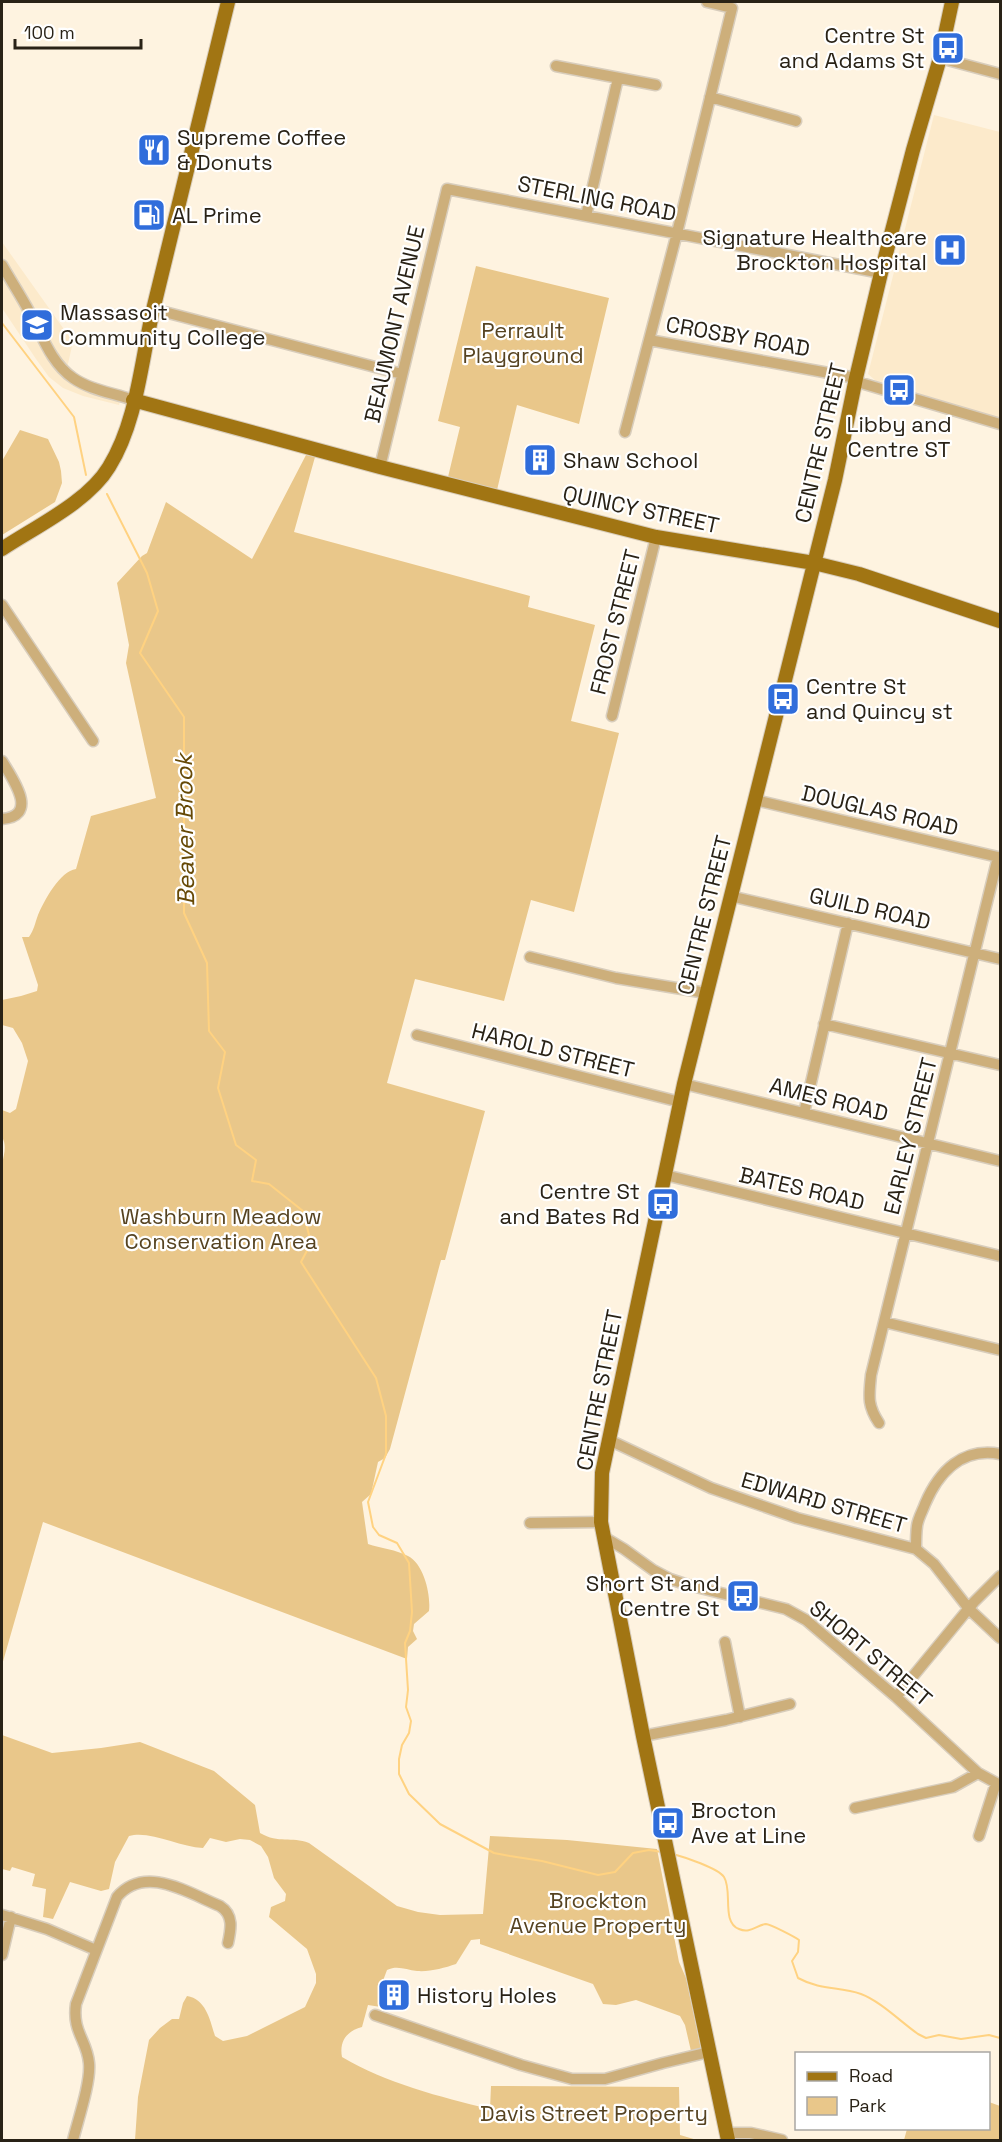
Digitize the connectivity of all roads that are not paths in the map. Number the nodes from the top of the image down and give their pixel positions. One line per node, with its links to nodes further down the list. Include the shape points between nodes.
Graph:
1 (228, 2): 16 (main road)
2 (706, 2): 9 (street, via 732,8)
3 (952, 2): 4 (main road, CENTRE STREET)
4 (940, 58): 6 (street); 15 (main road, CENTRE STREET)
5 (556, 66): 7 (street)
6 (1000, 74)
7 (618, 78): 8 (street); 12 (street)
8 (656, 85)
9 (710, 97): 10 (street); 13 (street)
10 (796, 121)
11 (447, 189): 12 (street, STERLING ROAD); 18 (street, BEAUMONT AVENUE)
12 (586, 216): 13 (street, STERLING ROAD)
13 (677, 234): 15 (street, STERLING ROAD); 17 (street)
14 (2, 265): 20 (street, via 64,371 88,386)
15 (881, 273): 19 (main road, CENTRE STREET)
16 (153, 309): 18 (street); 20 (main road)
17 (649, 340): 19 (street, CROSBY ROAD); 22 (street)
18 (402, 374): 23 (street, BEAUMONT AVENUE)
19 (855, 378): 21 (street, CROSBY ROAD); 26 (main road, CENTRE STREET)
20 (133, 400): 23 (main road, QUINCY STREET); 25 (main road, via 120,444 100,479)
21 (1000, 424)
22 (625, 432)
23 (380, 467): 24 (main road, QUINCY STREET)
24 (656, 537): 26 (main road, QUINCY STREET); 29 (street, FROST STREET)
25 (2, 549)
26 (814, 563): 28 (main road, QUINCY STREET); 32 (main road, CENTRE STREET)
27 (2, 605): 30 (street)
28 (1000, 621)
29 (612, 716)
30 (93, 741)
31 (2, 761): 33 (street, via 19,787 22,802 10,819)
32 (754, 800): 34 (street, DOUGLAS ROAD); 35 (main road, CENTRE STREET)
33 (2, 819)
34 (998, 857): 37 (street, EARLEY STREET)
35 (730, 896): 36 (street, GUILD ROAD); 40 (main road, CENTRE STREET)
36 (848, 923): 37 (street, GUILD ROAD); 41 (street)
37 (976, 952): 39 (street, GUILD ROAD); 43 (street, EARLEY STREET)
38 (530, 957): 40 (street, via 616,978)
39 (1000, 958)
40 (706, 993): 45 (main road, CENTRE STREET)
41 (824, 1024): 43 (street); 47 (street)
42 (417, 1035): 46 (street, HAROLD STREET)
43 (951, 1053): 44 (street); 48 (street, EARLEY STREET)
44 (1000, 1065)
45 (684, 1084): 46 (main road, CENTRE STREET); 47 (street, AMES ROAD)
46 (680, 1102): 50 (main road, CENTRE STREET)
47 (804, 1113): 48 (street, AMES ROAD)
48 (927, 1143): 49 (street, AMES ROAD); 51 (street, EARLEY STREET)
49 (1000, 1161)
50 (665, 1175): 51 (street, BATES ROAD); 56 (main road, CENTRE STREET)
51 (905, 1233): 52 (street, BATES ROAD); 53 (street, EARLEY STREET)
52 (1000, 1256)
53 (884, 1322): 54 (street); 55 (street, EARLEY STREET, via 868,1400)
54 (1000, 1350)
55 (879, 1423)
56 (609, 1440): 58 (main road, CENTRE STREET, via 602,1473); 61 (street, EDWARD STREET, via 711,1488 797,1518)
57 (1000, 1454): 61 (street, via 966,1456 949,1466 929,1496 917,1524)
58 (601, 1522): 59 (street); 60 (main road, CENTRE STREET)
59 (530, 1523)
60 (604, 1537): 66 (street, SHORT STREET, via 670,1579 797,1614); 69 (main road, CENTRE STREET)
61 (916, 1549): 63 (street, EDWARD STREET, via 934,1564)
62 (1000, 1576): 63 (street)
63 (969, 1609): 64 (street, EDWARD STREET); 66 (street)
64 (1000, 1638)
65 (725, 1642): 68 (street)
66 (896, 1697): 70 (street, SHORT STREET)
67 (790, 1704): 68 (street)
68 (740, 1717): 69 (street)
69 (643, 1736): 79 (main road, CENTRE STREET)
70 (978, 1773): 71 (street, SHORT STREET); 72 (street, via 953,1787)
71 (998, 1784): 73 (street)
72 (855, 1808)
73 (979, 1836)
74 (6, 1916): 76 (street); 77 (street)
75 (228, 1943): 76 (street, via 231,1922 226,1910 167,1884 144,1881 129,1886 117,1897)
76 (96, 1950): 81 (street, via 74,2016 90,2068)
77 (2, 1955)
78 (375, 2015): 79 (street, via 572,2079 605,2079)
79 (709, 2052): 80 (main road, CENTRE STREET)
80 (727, 2137): 82 (street, via 752,2133)
81 (73, 2140)
82 (782, 2140)

